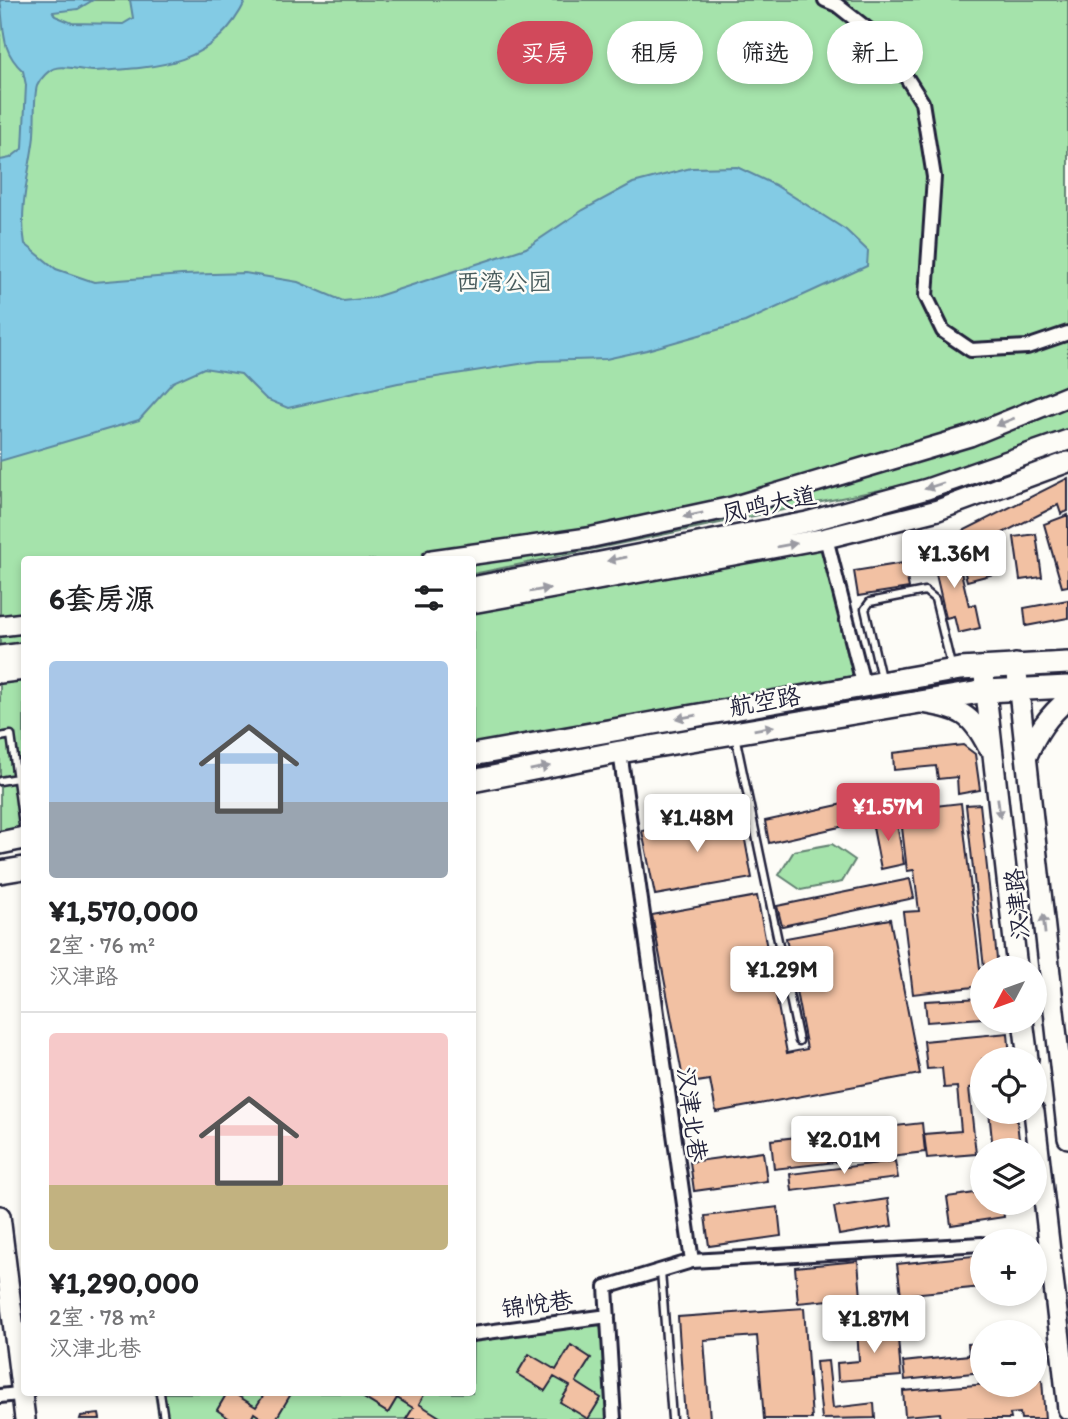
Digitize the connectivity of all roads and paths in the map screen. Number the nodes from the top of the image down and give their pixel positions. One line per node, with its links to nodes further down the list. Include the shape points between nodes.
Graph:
1 (825, 0): 2 (street, via 884,42 922,102 934,177 926,296 943,331 971,350 1027,347)
2 (1068, 333)
3 (1068, 396): 7 (street, one-way to 7, via 970,436 732,507 589,538)
4 (1068, 440): 8 (street, 凤鸣大道, one-way to 8, via 927,489 807,522)
5 (1068, 462): 6 (street, 凤鸣大道, via 938,510)
6 (826, 538): 9 (street, 凤鸣大道, one-way to 6); 20 (street)
7 (461, 556)
8 (476, 586)
9 (476, 602)
10 (21, 623): 11 (street)
11 (0, 626)
12 (21, 653): 13 (street)
13 (0, 656)
14 (1068, 663): 15 (main road, 航空路)
15 (1016, 664): 16 (main road, 航空路); 22 (street, 汉津路)
16 (983, 667): 18 (main road, 航空路); 23 (street, 汉津路)
17 (21, 670): 19 (street)
18 (952, 671): 20 (main road, 航空路); 20 (lane, via 935,599 925,591 870,602 865,609)
19 (0, 673)
20 (873, 685): 29 (main road, 航空路, one-way to 29)
21 (1068, 687): 22 (main road, 航空路)
22 (1018, 689): 23 (main road, 航空路); 31 (street, 汉津路)
23 (986, 691): 25 (main road, 航空路); 30 (street, 汉津路)
24 (1068, 699): 31 (street, via 1037,731)
25 (918, 702): 26 (main road, 航空路, one-way to 25); 30 (street, via 956,709 977,724)
26 (734, 733): 28 (main road, 航空路); 41 (lane)
27 (0, 737): 32 (lane, via 11,735)
28 (620, 752): 33 (main road, 航空路, one-way to 28); 47 (street, 汉津北巷)
29 (476, 754)
30 (993, 758): 40 (street, 汉津路, one-way to 40)
31 (1026, 760): 43 (street, 汉津路, one-way to 31)
32 (17, 778): 34 (lane); 35 (lane)
33 (476, 780)
34 (0, 781)
35 (21, 809)
36 (21, 839): 37 (main road)
37 (0, 843)
38 (21, 868): 39 (main road)
39 (0, 872)
40 (1016, 956)
41 (799, 1041)
42 (1035, 1124): 45 (street)
43 (1068, 1138)
44 (0, 1216): 52 (street)
45 (1040, 1229)
46 (970, 1245): 47 (street)
47 (692, 1261): 48 (street)
48 (661, 1270): 50 (street, via 606,1287); 61 (lane)
49 (1047, 1278): 57 (street)
50 (608, 1316): 51 (street, 锦悦巷); 60 (street)
51 (476, 1333)
52 (21, 1365)
53 (21, 1393): 54 (street)
54 (0, 1396)
55 (25, 1396): 58 (street)
56 (160, 1396): 59 (lane)
57 (1068, 1409)
58 (25, 1419)
59 (164, 1419)
60 (614, 1419)
61 (672, 1419)

